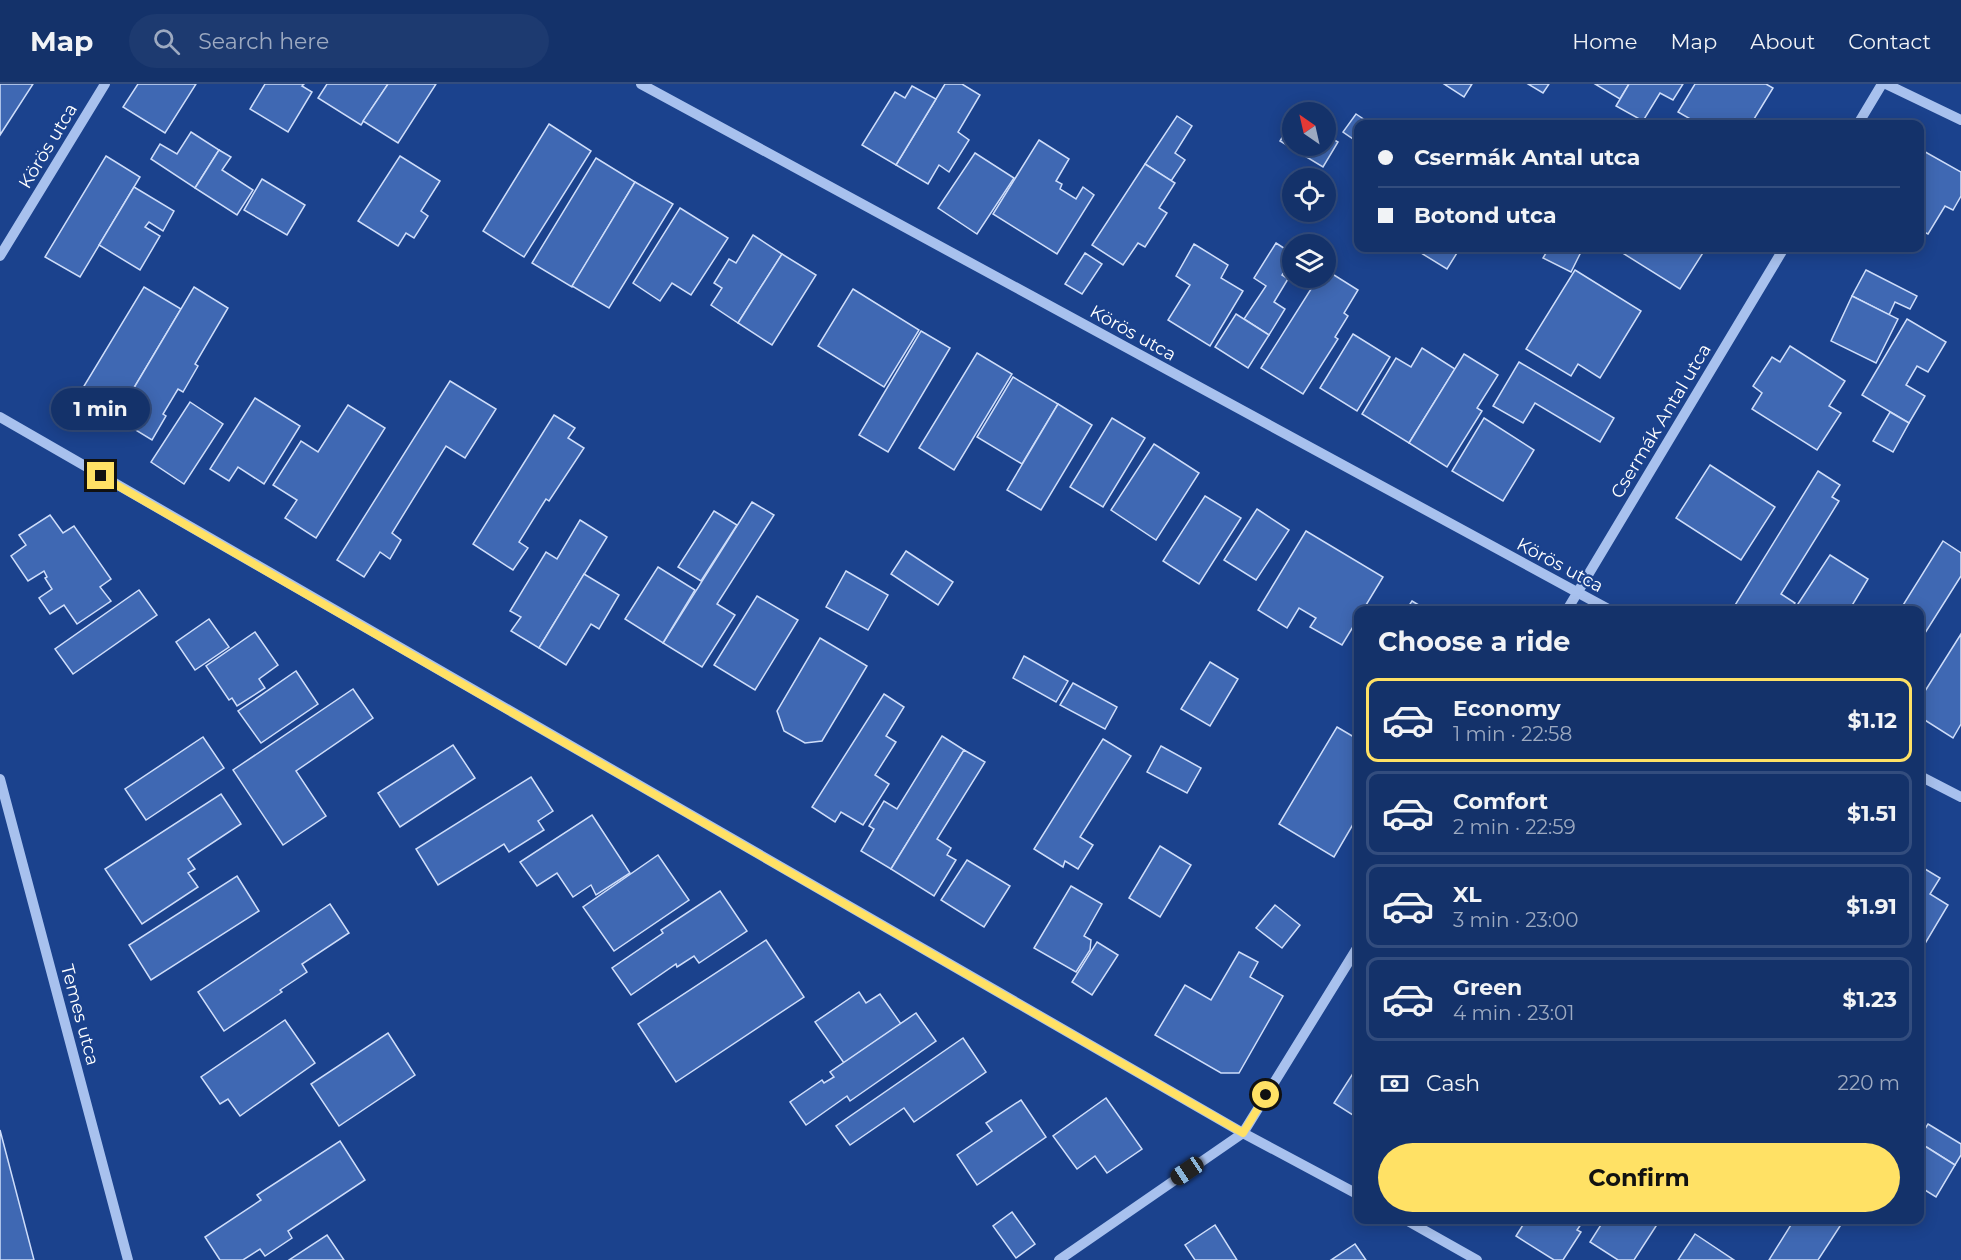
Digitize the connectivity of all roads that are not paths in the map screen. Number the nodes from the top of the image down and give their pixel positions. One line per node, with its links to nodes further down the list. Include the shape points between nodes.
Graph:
1 (105, 84): 7 (street, Körös utca)
2 (640, 84): 9 (street, Körös utca)
3 (1884, 84): 4 (street); 5 (street)
4 (1861, 120)
5 (1961, 120)
6 (1782, 252): 9 (street, Csermák Antal utca)
7 (0, 256)
8 (0, 417): 16 (street)
9 (1577, 593): 10 (street, Csermák Antal utca); 11 (street, Körös utca)
10 (1569, 606)
11 (1602, 606)
12 (1924, 778): 14 (street)
13 (0, 779): 19 (street, Temes utca)
14 (1961, 797)
15 (1354, 953): 16 (street)
16 (1243, 1133): 17 (street); 20 (street)
17 (1354, 1192)
18 (1413, 1224): 21 (street)
19 (128, 1260)
20 (1059, 1260)
21 (1477, 1260)

